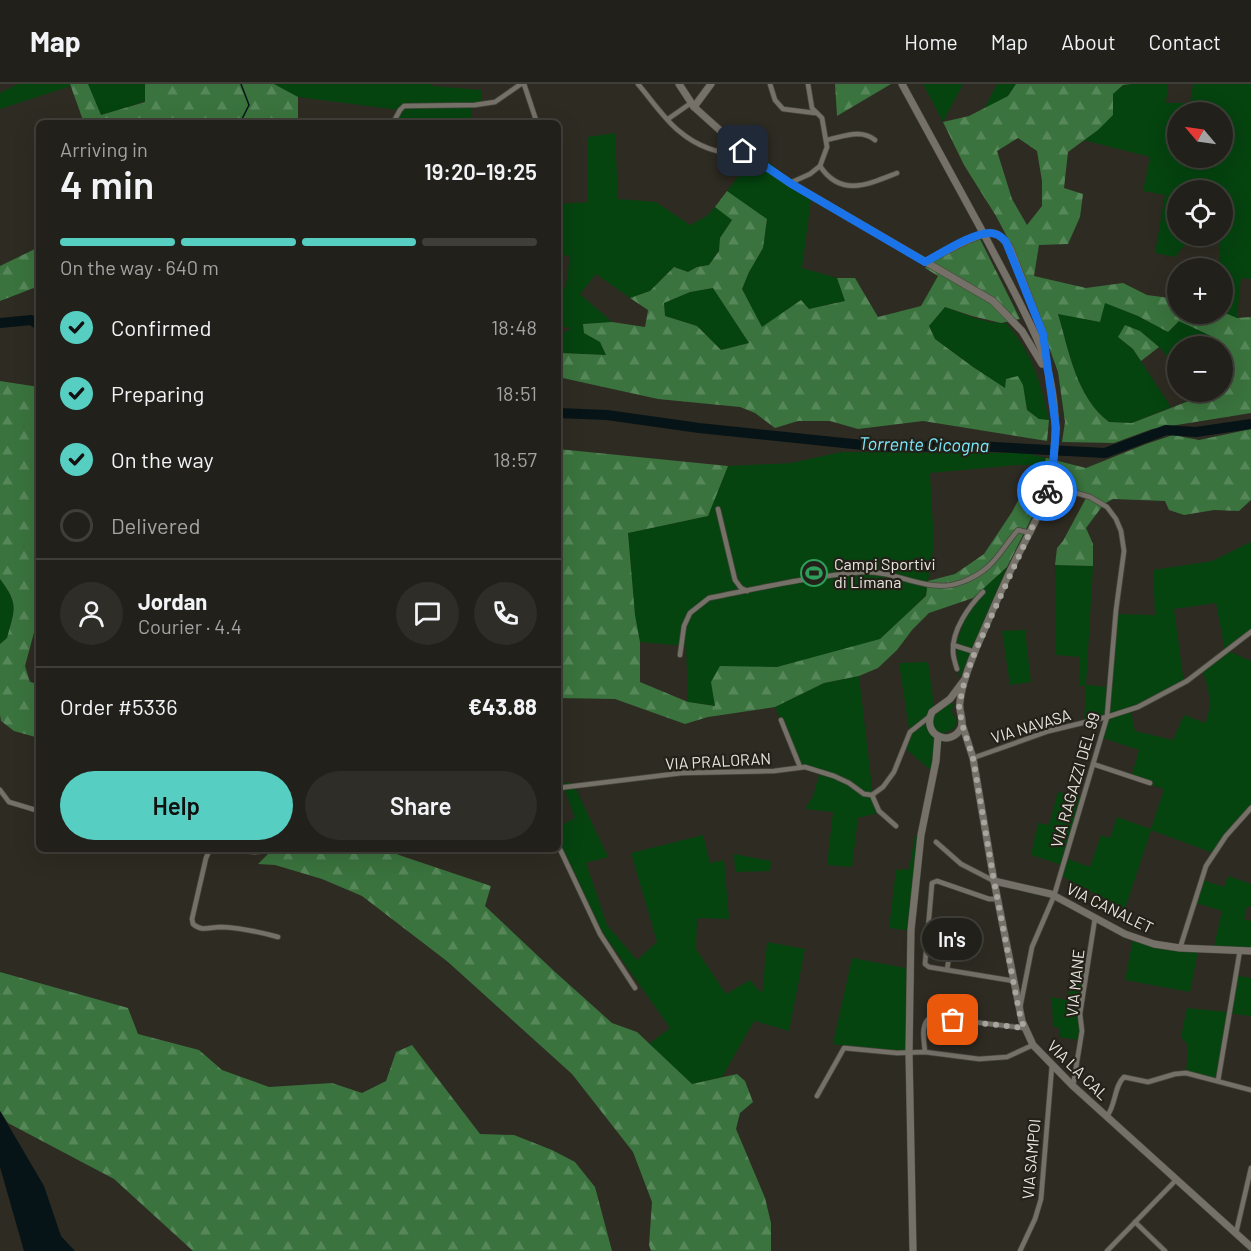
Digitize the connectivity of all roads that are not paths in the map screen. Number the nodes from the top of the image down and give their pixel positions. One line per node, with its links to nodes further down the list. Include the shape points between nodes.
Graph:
1 (523, 84): 11 (street, via 495,102 405,106); 12 (street)
2 (638, 84): 10 (street)
3 (679, 84): 8 (street)
4 (711, 84): 8 (street)
5 (770, 84): 9 (street, via 774,100 783,109)
6 (808, 84): 9 (street)
7 (902, 84): 20 (street, bridge, via 987,240 1040,347)
8 (692, 105): 10 (street); 15 (street)
9 (815, 113): 13 (street, via 822,118)
10 (668, 118): 15 (street, via 679,131 703,146 724,152)
11 (395, 120)
12 (536, 120)
13 (826, 140): 14 (street, via 861,133); 16 (street)
14 (875, 140)
15 (741, 150): 18 (street)
16 (820, 166): 17 (street, via 833,179 853,187); 18 (street)
17 (897, 173)
18 (790, 183): 19 (street)
19 (925, 262): 20 (street, via 1003,309 1022,331); 20 (street, via 978,236 993,233 1001,237 1010,248 1043,334)
20 (1047, 374): 21 (street, via 1056,428)
21 (1049, 485): 23 (street); 35 (street, VIA RAGAZZI DEL 99, via 1083,494 1102,504 1121,531 1124,551)
22 (718, 509): 24 (street, via 735,580)
23 (1030, 532): 24 (street, via 1018,530 993,564 973,578 953,585 924,584 864,572); 28 (street)
24 (747, 591): 29 (street, via 709,598 690,613)
25 (983, 592): 27 (street, via 965,614)
26 (1251, 632): 35 (street, VIA NAVASA, via 1187,681)
27 (953, 645): 28 (street); 30 (street)
28 (975, 652): 31 (street)
29 (680, 655)
30 (957, 669)
31 (965, 679): 32 (street); 33 (street)
32 (944, 705): 33 (street); 34 (street)
33 (959, 712): 37 (street)
34 (930, 717): 38 (street); 39 (street)
35 (1107, 717): 43 (street, VIA NAVASA, via 1049,731); 45 (street, VIA RAGAZZI DEL 99)
36 (781, 720): 46 (street)
37 (962, 724): 41 (street); 42 (street, VIA LA CAL)
38 (914, 728): 39 (street); 50 (street, via 894,772 883,788)
39 (931, 730): 40 (street)
40 (938, 736): 41 (street); 44 (street)
41 (952, 737): 42 (street, via 965,741); 44 (street)
42 (969, 747): 43 (street, VIA LA CAL)
43 (973, 758): 57 (street, VIA LA CAL)
44 (936, 760): 72 (street, via 915,881)
45 (1093, 764): 47 (street); 58 (street, VIA RAGAZZI DEL 99)
46 (800, 767): 48 (street, VIA PRALORAN, via 766,772 682,773); 50 (street, VIA PRALORAN, via 834,776)
47 (1150, 783)
48 (561, 788)
49 (0, 790): 52 (street, via 9,802)
50 (872, 795): 53 (street, via 879,811)
51 (1251, 808): 63 (street, via 1206,867)
52 (36, 810)
53 (896, 826)
54 (936, 842): 57 (street, via 961,864)
55 (561, 851): 68 (street, via 600,934)
56 (209, 852): 62 (street, via 193,924 202,929 237,928)
57 (994, 881): 58 (street, VIA CANALET); 59 (street, VIA LA CAL)
58 (1054, 896): 60 (street, VIA CANALET); 69 (street, VIA RAGAZZI DEL 99, via 1032,947)
59 (998, 899): 66 (street, via 990,900 937,881 932,883 925,964); 67 (street, VIA LA CAL)
60 (1095, 918): 63 (street, VIA CANALET, via 1134,938); 76 (street, VIA MANE)
61 (954, 924): 66 (street)
62 (278, 937)
63 (1179, 948): 64 (street, VIA CANALET)
64 (1240, 950): 65 (street, VIA CANALET); 75 (street)
65 (1251, 951)
66 (947, 970): 67 (street)
67 (1014, 981): 69 (street, VIA LA CAL)
68 (635, 988)
69 (1019, 1011): 70 (street, VIA LA CAL)
70 (1024, 1028): 71 (street, VIA LA CAL); 73 (street, via 931,1017 925,1023)
71 (1033, 1045): 73 (street, VIA LA CAL, via 1007,1056 979,1059); 74 (street, VIA LA CAL)
72 (909, 1052): 73 (street, VIA LA CAL); 78 (street, VIA LA CAL, via 844,1048); 85 (street)
73 (925, 1052)
74 (1052, 1065): 76 (street, VIA LA CAL); 86 (street, VIA SAMPOI, via 1041,1199)
75 (1218, 1081): 77 (street); 79 (street, via 1186,1073 1148,1082 1124,1077)
76 (1073, 1086): 79 (street, VIA LA CAL)
77 (1251, 1090)
78 (817, 1095)
79 (1107, 1116): 81 (street, VIA LA CAL)
80 (1251, 1168): 83 (street)
81 (1177, 1179): 82 (street); 83 (street, VIA LA CAL)
82 (1135, 1222): 87 (street); 88 (street)
83 (1236, 1233): 84 (street, VIA LA CAL)
84 (1251, 1247)
85 (913, 1251)
86 (1020, 1251)
87 (1107, 1251)
88 (1166, 1251)

